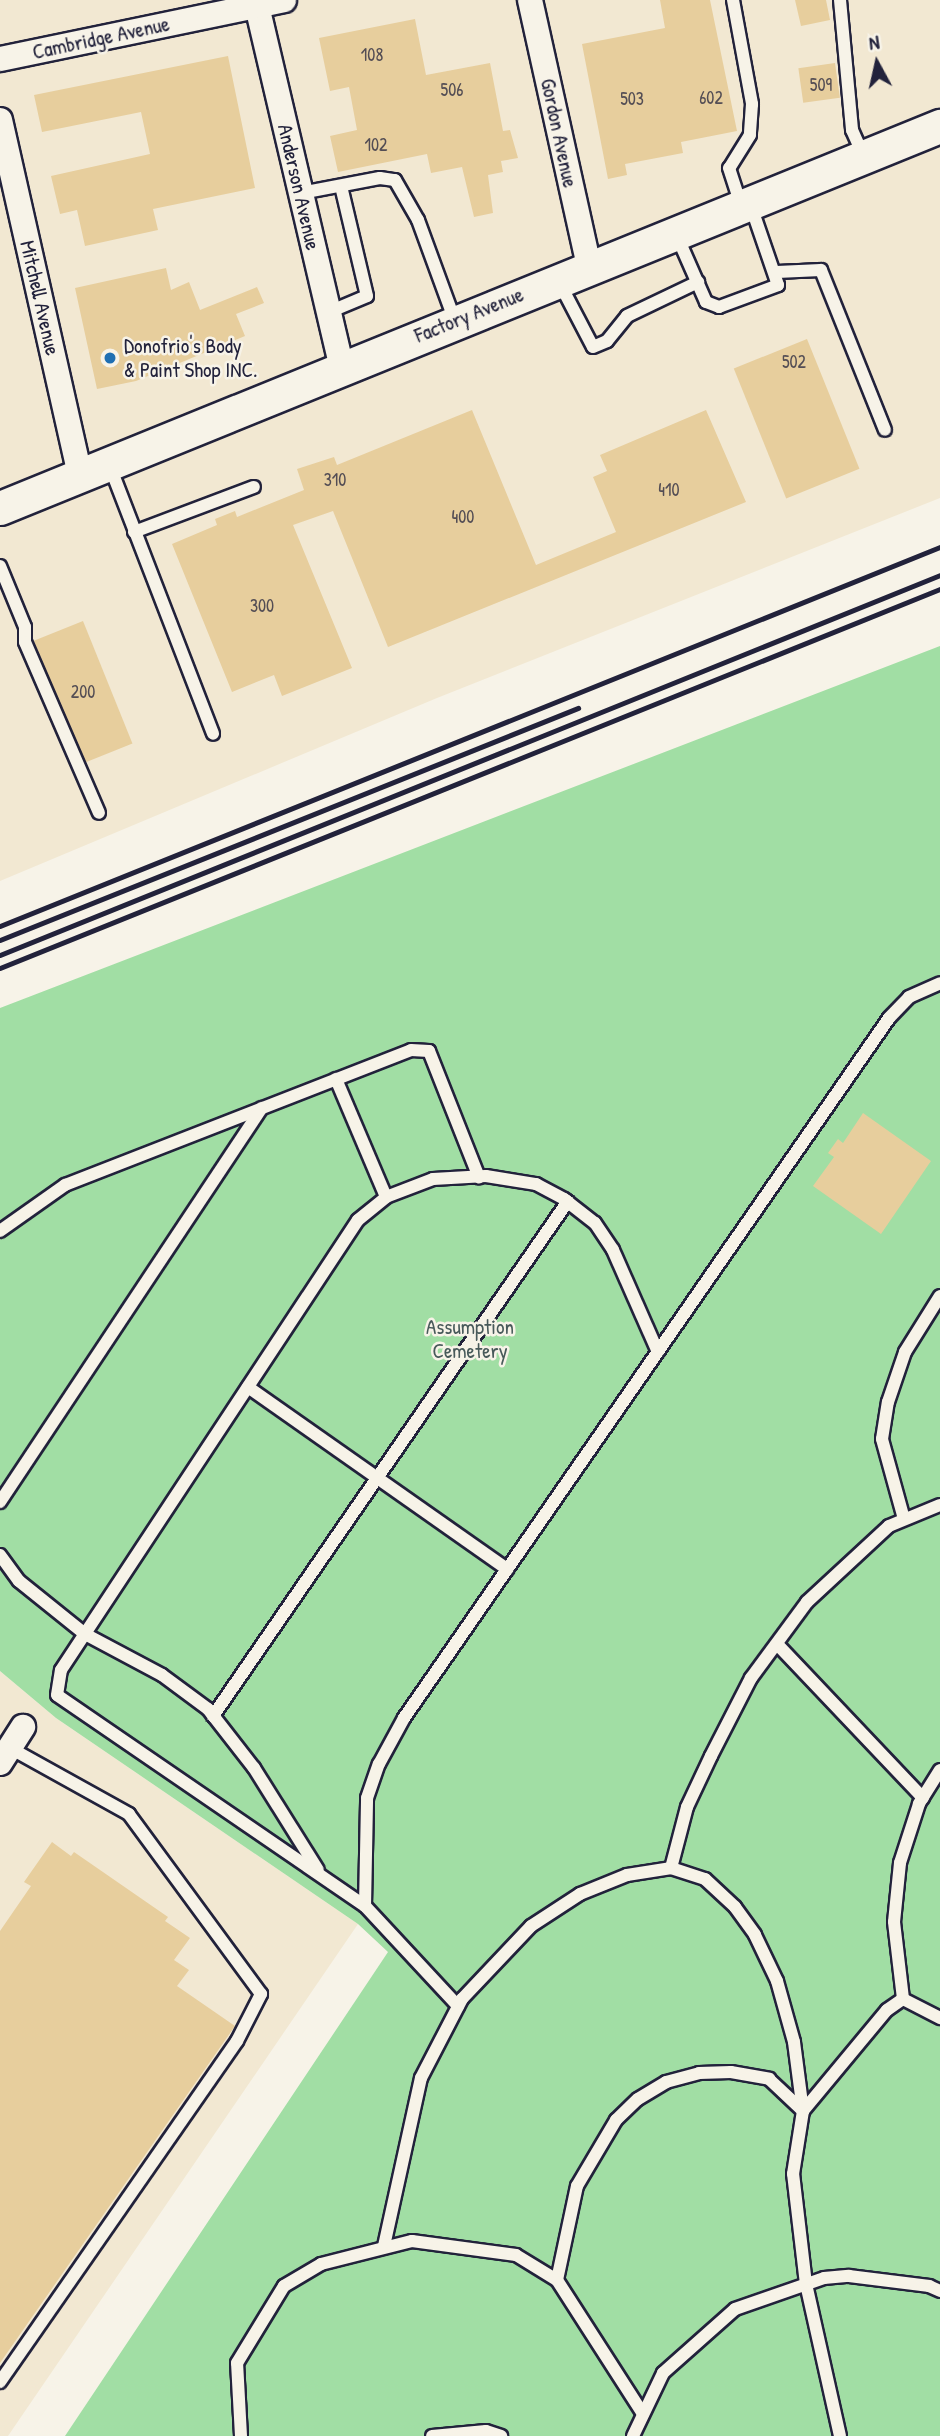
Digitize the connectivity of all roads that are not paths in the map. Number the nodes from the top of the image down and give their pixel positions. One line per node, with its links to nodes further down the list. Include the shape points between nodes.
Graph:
1 (284, 0): 5 (street, Cambridge Avenue)
2 (530, 0): 14 (street, Gordon Avenue)
3 (733, 0): 12 (lane, via 752,104 750,135 729,168)
4 (840, 0): 9 (lane, via 851,121)
5 (257, 6): 6 (street, Cambridge Avenue); 11 (street, Anderson Avenue)
6 (0, 59)
7 (0, 120): 22 (street, Mitchell Avenue)
8 (940, 126): 9 (street, Factory Avenue)
9 (864, 157): 12 (street, Factory Avenue)
10 (341, 186): 11 (lane); 18 (lane, via 367,296); 19 (lane, via 380,178 395,180 418,220)
11 (301, 194): 18 (street, Anderson Avenue)
12 (745, 204): 13 (street, Factory Avenue); 15 (lane)
13 (675, 232): 14 (street, Factory Avenue); 17 (lane)
14 (589, 266): 16 (street, Factory Avenue)
15 (777, 272): 17 (lane, via 778,285 719,307 706,302); 21 (lane, via 821,270)
16 (557, 279): 17 (lane, via 584,338 593,347 607,341 627,316); 19 (street, Factory Avenue)
17 (698, 282)
18 (329, 312): 20 (street, Anderson Avenue)
19 (455, 321): 20 (street, Factory Avenue)
20 (342, 368): 22 (street, Factory Avenue)
21 (886, 430)
22 (94, 470): 24 (street, Factory Avenue); 25 (lane)
23 (254, 486): 25 (lane)
24 (0, 508)
25 (134, 532): 27 (lane)
26 (0, 566): 28 (lane, via 25,627 26,642)
27 (213, 734)
28 (99, 813)
29 (940, 983): 37 (lane, via 909,997 889,1018)
30 (336, 1079): 31 (lane); 32 (lane, via 411,1050 429,1051); 33 (lane)
31 (263, 1108): 35 (lane, via 65,1185); 40 (lane)
32 (479, 1177): 33 (lane, via 433,1180); 34 (lane, via 536,1184)
33 (386, 1197): 38 (lane, via 358,1220)
34 (568, 1201): 37 (lane, via 595,1223 613,1250); 39 (lane)
35 (0, 1231)
36 (940, 1296): 42 (lane, via 905,1352 888,1402 882,1439)
37 (657, 1352): 44 (lane)
38 (248, 1387): 39 (lane); 45 (lane)
39 (377, 1477): 44 (lane); 47 (lane)
40 (0, 1502)
41 (940, 1505): 42 (lane)
42 (904, 1519): 46 (lane, via 889,1526 807,1602)
43 (0, 1555): 45 (lane, via 19,1581)
44 (508, 1569): 54 (lane, via 404,1718 379,1764 367,1798)
45 (85, 1634): 47 (lane, via 162,1675); 53 (lane, via 61,1670 57,1695)
46 (777, 1644): 51 (lane); 52 (lane, via 751,1678 711,1756 687,1807)
47 (213, 1716): 53 (lane, via 254,1768)
48 (23, 1727): 49 (street)
49 (5, 1756): 63 (lane, via 129,1814 261,1994 237,2041)
50 (940, 1770): 51 (lane)
51 (923, 1798): 55 (lane, via 901,1863 894,1922)
52 (671, 1868): 56 (lane, via 627,1875 531,1926); 58 (lane, via 705,1878 755,1935 778,1981 794,2042)
53 (322, 1877): 54 (lane)
54 (365, 1906): 56 (lane)
55 (903, 1999): 57 (lane); 58 (lane, via 887,2010)
56 (458, 2006): 59 (lane, via 421,2078)
57 (940, 2018)
58 (803, 2111): 60 (lane, via 769,2079 731,2072 699,2073 666,2082 638,2099 617,2120 577,2186); 61 (lane, via 793,2174)
59 (384, 2246): 60 (lane, via 412,2241 516,2255); 65 (lane, via 321,2264 284,2286 237,2363)
60 (557, 2280): 64 (lane)
61 (806, 2284): 62 (lane, via 849,2276); 64 (lane, via 735,2309 663,2373); 69 (lane)
62 (940, 2291)
63 (0, 2382)
64 (643, 2414): 68 (lane)
65 (241, 2436)
66 (432, 2436): 67 (lane, via 486,2431)
67 (500, 2436)
68 (633, 2436)
69 (840, 2436)

